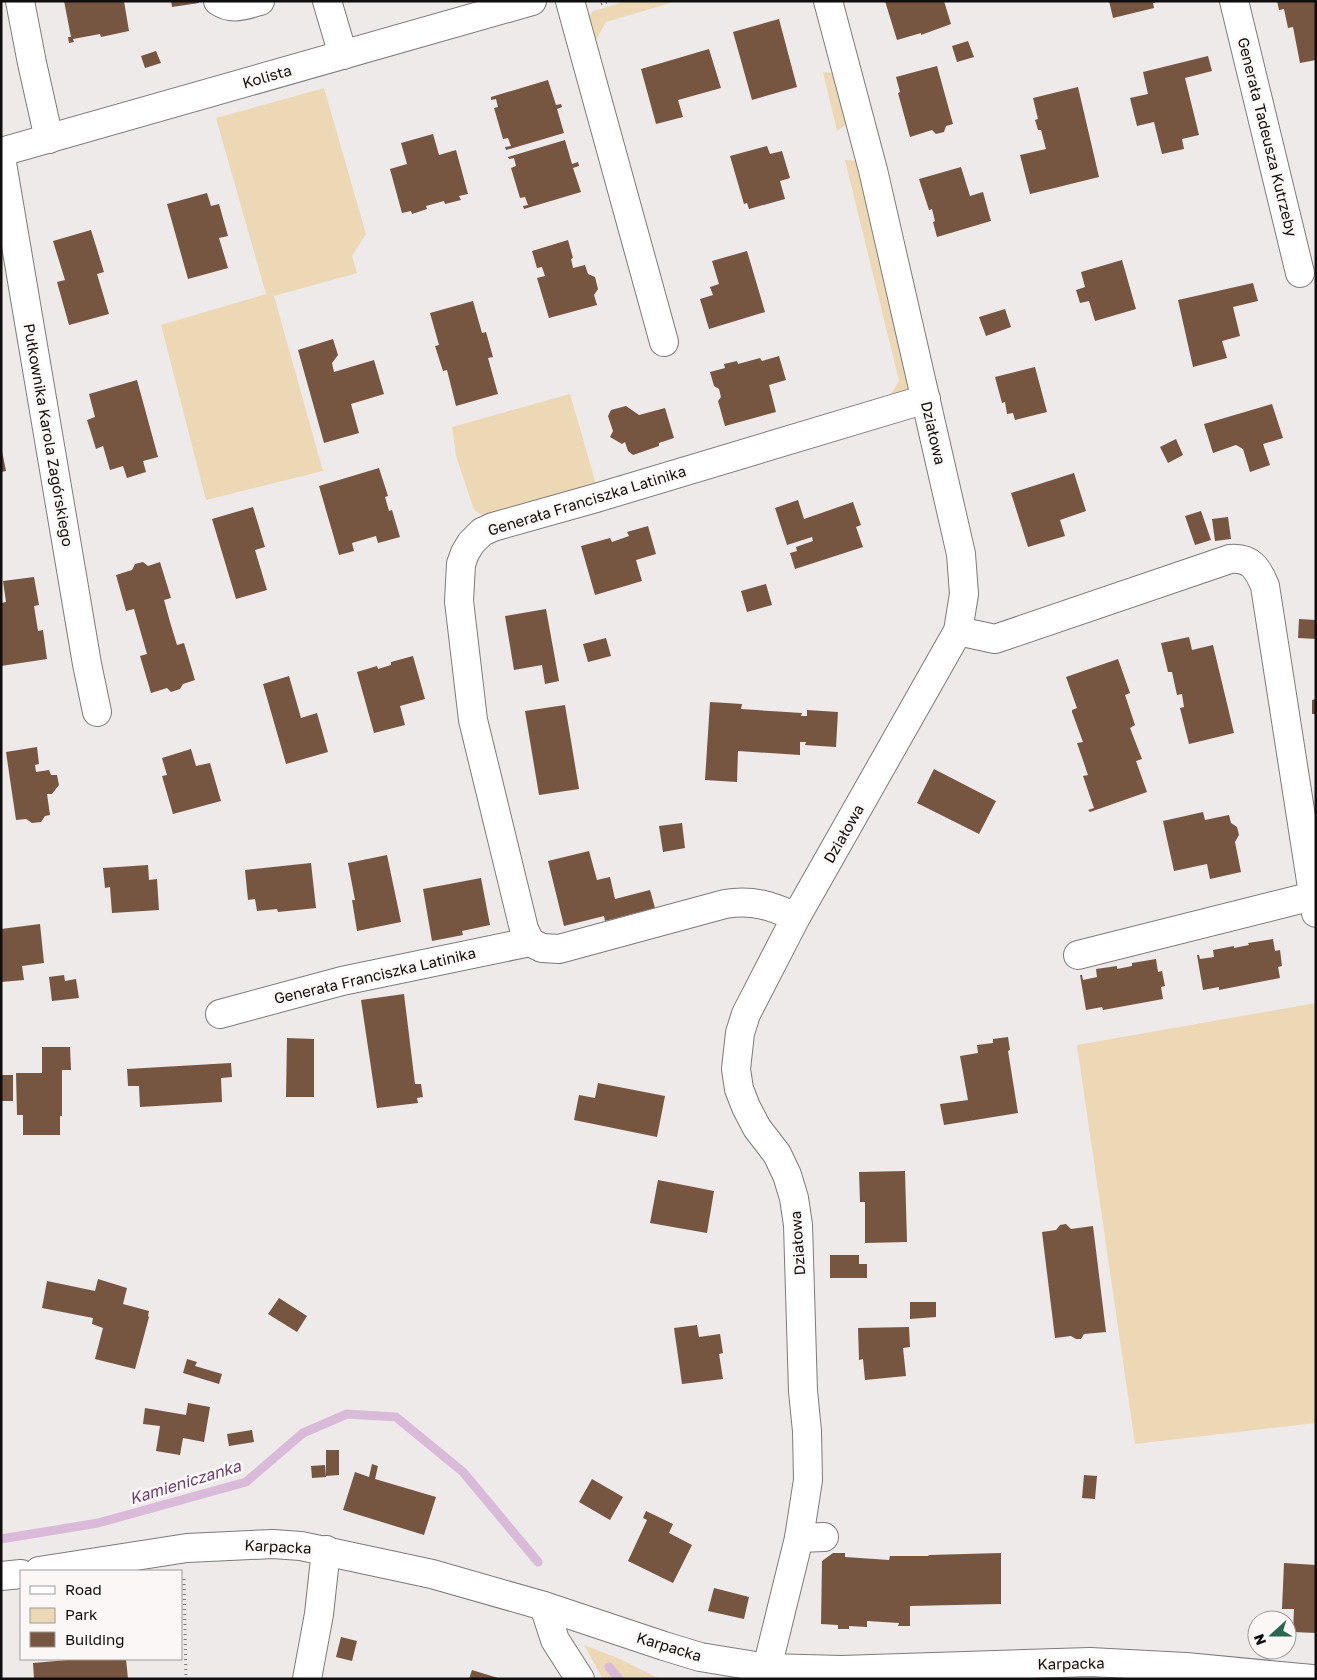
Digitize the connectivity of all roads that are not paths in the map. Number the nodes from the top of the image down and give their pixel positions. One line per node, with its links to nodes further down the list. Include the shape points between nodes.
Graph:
1 (20, 1): 10 (street)
2 (218, 1): 3 (street, via 226,7)
3 (260, 1)
4 (327, 1): 9 (street)
5 (532, 1): 9 (street, Kolista)
6 (570, 1): 14 (street)
7 (828, 1): 15 (street, Działowa, via 873,170)
8 (1234, 1): 13 (street, Generała Tadeusza Kutrzeby)
9 (343, 55): 10 (street, Kolista)
10 (49, 139): 11 (street, Kolista)
11 (1, 152)
12 (1, 157): 17 (street, Pułkownika Karola Zagórskiego)
13 (1300, 273)
14 (664, 342)
15 (926, 400): 16 (street, Działowa, via 961,554 964,594); 20 (street, Generała Franciszka Latinika, via 493,526 471,543 461,564 459,601 473,720 524,929)
16 (958, 631): 18 (street, via 995,639 1230,559 1241,558 1252,564 1265,586); 19 (street, Działowa)
17 (97, 712)
18 (1314, 905): 21 (street)
19 (796, 917): 20 (street, Generała Franciszka Latinika, via 778,909 742,901 559,949 542,948); 28 (street, Działowa, via 746,1014 740,1033 736,1069 746,1107 787,1174 798,1225 811,1537)
20 (530, 942): 22 (street, Generała Franciszka Latinika, via 342,981)
21 (1078, 955)
22 (220, 1014)
23 (326, 1550): 24 (street, Karpacka, via 273,1544 187,1548); 27 (street, Karpacka, via 432,1574); 29 (street)
24 (45, 1570)
25 (20, 1574): 26 (street)
26 (1, 1576)
27 (544, 1606): 28 (street, Karpacka, via 700,1657); 30 (street, via 555,1640)
28 (767, 1668): 31 (street, Karpacka, via 841,1670 1090,1662)
29 (307, 1679)
30 (580, 1679)
31 (1312, 1679)

